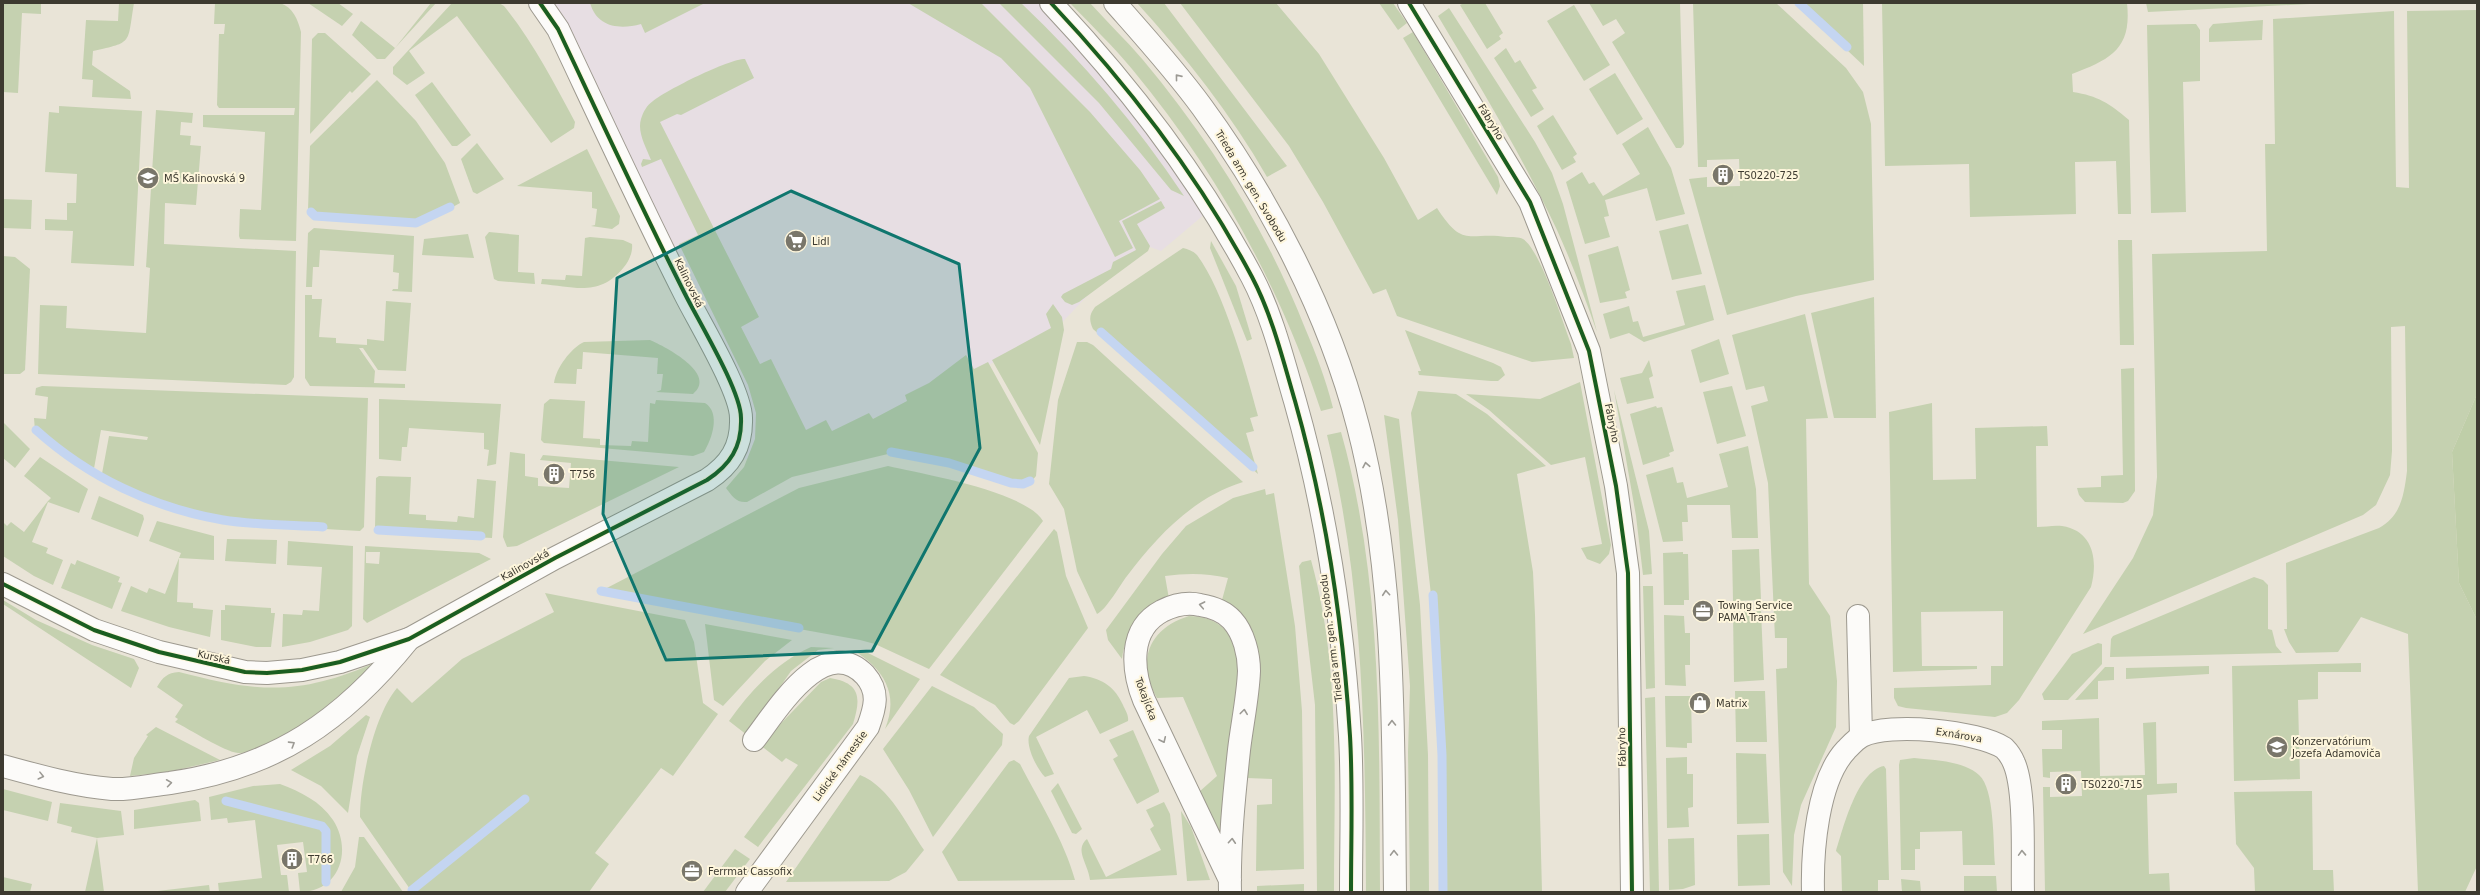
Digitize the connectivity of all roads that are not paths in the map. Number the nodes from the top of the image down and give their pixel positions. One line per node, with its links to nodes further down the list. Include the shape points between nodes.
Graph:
1 (540, 3): 7 (street, Kalinovská, via 558,29 684,293 737,396 742,416 740,435 729,463 707,480 555,558)
2 (1051, 3): 13 (street, Trieda arm. gen. Svobodu, via 1119,77 1168,140 1212,208 1253,279 1280,352 1302,427 1336,594 1350,738)
3 (1115, 3): 14 (street, Trieda arm. gen. Svobodu, one-way to 3, via 1391,658 1385,588 1372,498 1354,413 1328,333 1290,251 1253,186 1202,107)
4 (1409, 3): 15 (street, Fábryho, via 1530,202 1589,351 1616,486 1628,573)
5 (3, 584): 7 (street, Kurská, via 94,630 159,652 245,672 302,670 340,662)
6 (1858, 616): 8 (street)
7 (409, 639): 10 (street, one-way to 7, via 56,780 114,789 181,781 247,765 279,752 334,716 361,694)
8 (1861, 736): 16 (street, via 1845,751 1822,800 1816,827); 17 (street, Exnárova, one-way to 8, via 2020,794 2014,763 2005,749 1971,735 1942,731 1890,731)
9 (754, 740): 12 (street, Lidické námestie, via 798,686 810,673 823,665 844,663 856,668 871,684 876,696 875,708 868,727)
10 (3, 766)
11 (1230, 886): 11 (street, Tokajícka, one-way to 11, via 1239,751 1249,671 1248,655 1240,632 1224,613 1212,607 1182,604 1154,615 1145,625 1135,651 1135,668 1144,700)
12 (747, 892)
13 (1351, 892)
14 (1395, 892)
15 (1632, 892)
16 (1813, 892)
17 (2023, 892)

